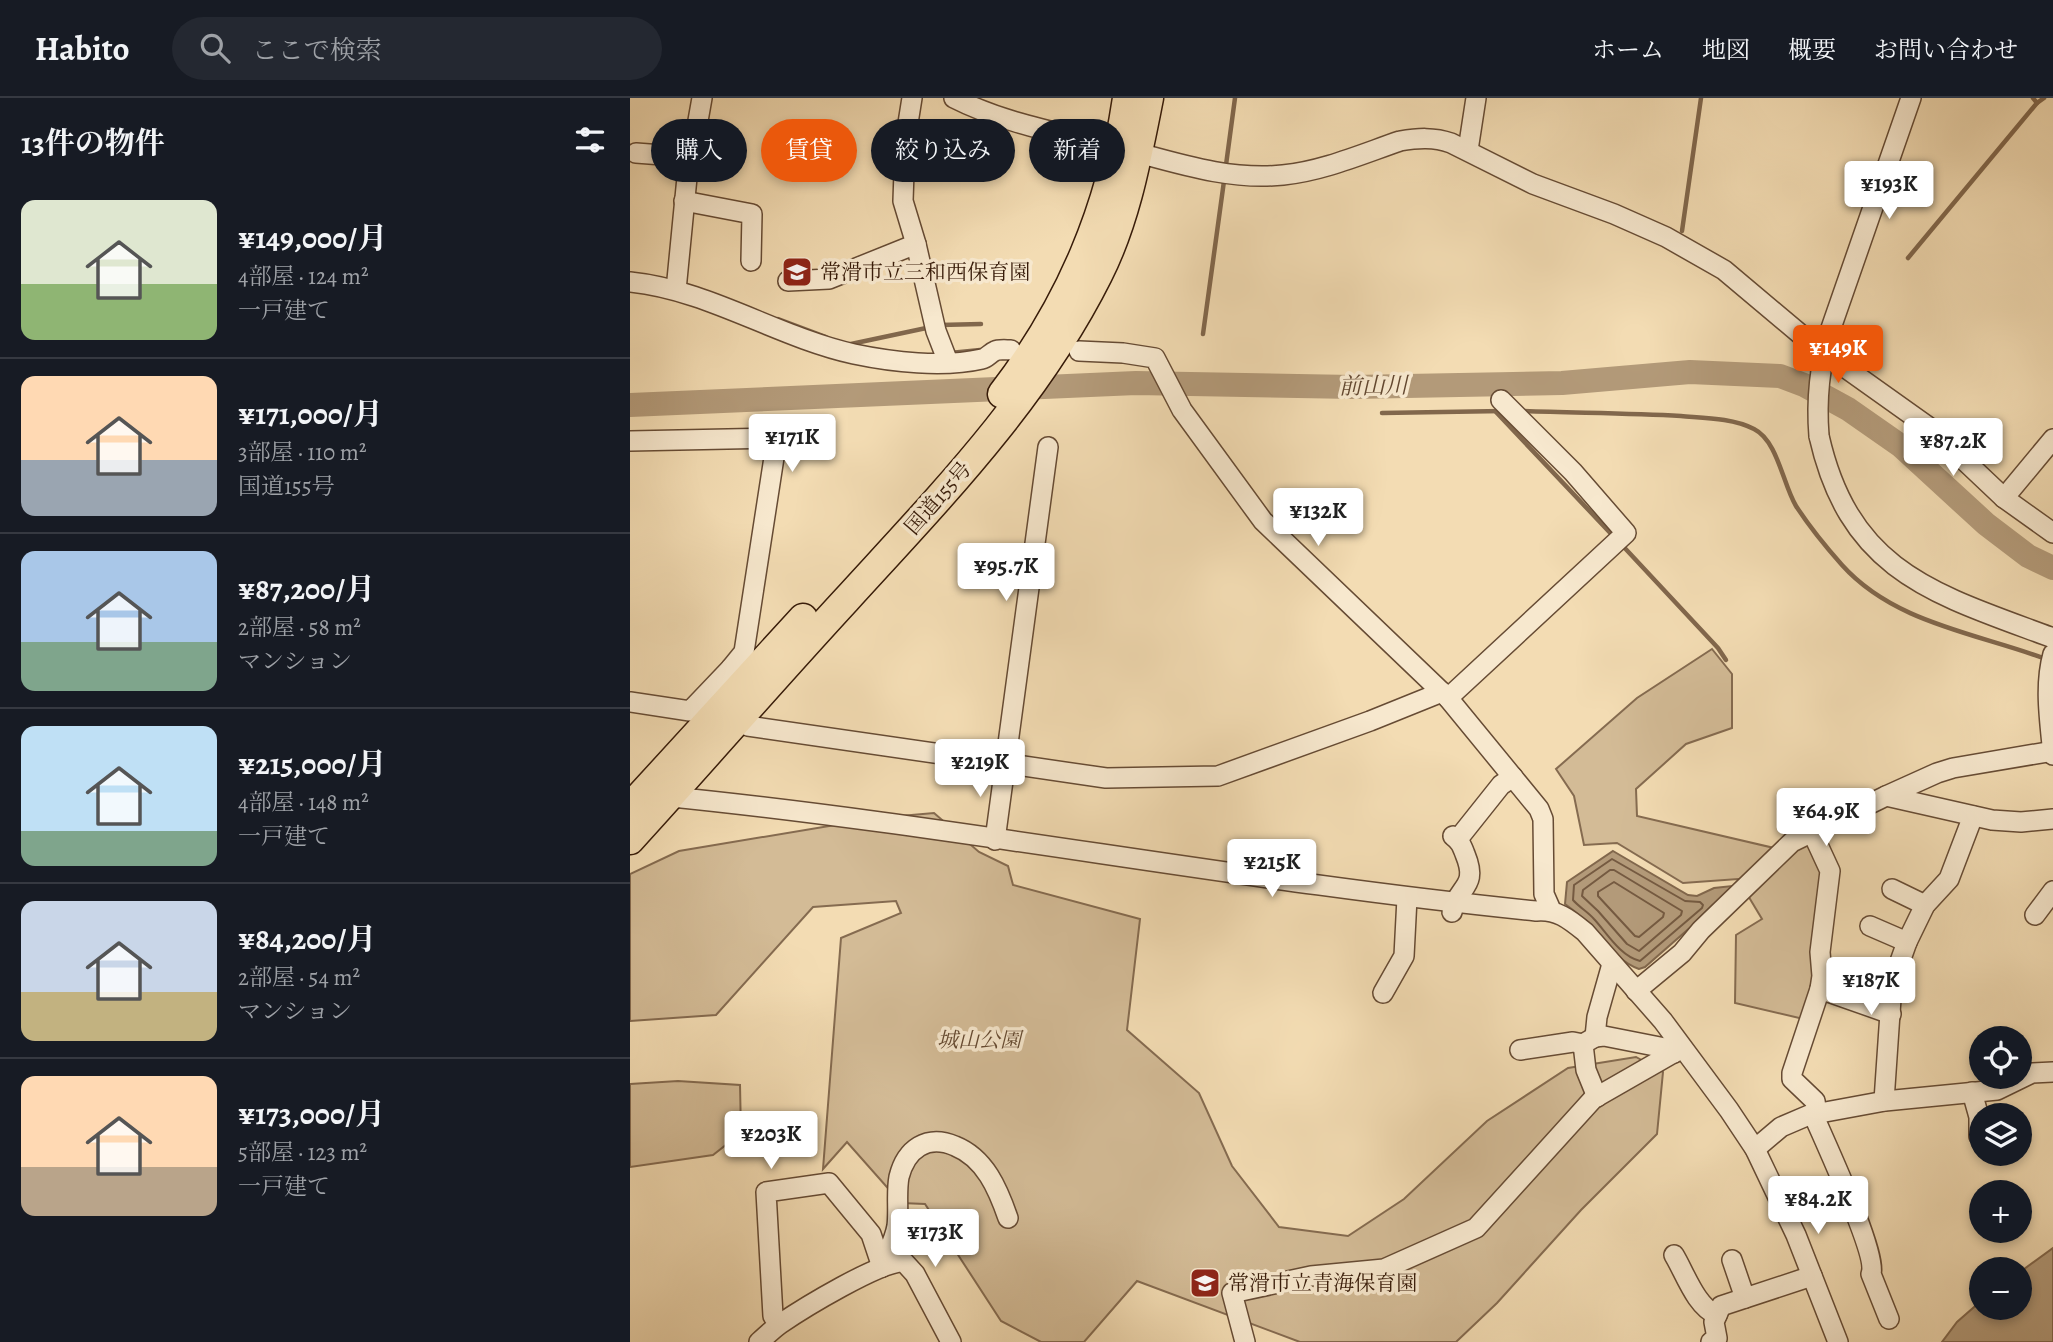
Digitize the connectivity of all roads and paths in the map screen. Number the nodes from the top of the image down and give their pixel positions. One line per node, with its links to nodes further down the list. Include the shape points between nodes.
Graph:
1 (702, 98): 8 (street)
2 (912, 98): 15 (street, via 903,201)
3 (954, 98): 9 (street, via 1014,121)
4 (1128, 98): 9 (highway, 国道155号)
5 (1149, 98): 9 (highway, 国道155号)
6 (1476, 98): 10 (street)
7 (1911, 98): 30 (street, bridge, via 1822,359 1819,436 1833,488 1867,542 1891,563 1944,596)
8 (698, 119)
9 (1128, 150): 10 (street, via 1164,162 1271,176 1314,170 1413,139 1439,139); 22 (highway, 国道155号, via 1084,258)
10 (1468, 150): 28 (street, via 1533,184 1667,237 1724,270 1812,344 1930,428)
11 (636, 153): 12 (street)
12 (651, 154)
13 (686, 182): 14 (street)
14 (684, 201): 16 (street, via 752,214); 19 (street)
15 (916, 244): 17 (street, via 829,279); 21 (street)
16 (751, 261)
17 (788, 281)
18 (630, 282): 19 (street)
19 (676, 290): 21 (street, via 842,351 907,362)
20 (1079, 351): 33 (street, via 1150,356 1263,521)
21 (948, 362): 22 (street, via 984,359 996,350)
22 (1025, 364): 24 (highway, 国道155号)
23 (1501, 400): 33 (street, via 1626,533)
24 (1005, 404): 32 (highway, 国道155号); 35 (highway, 国道155号, via 955,480)
25 (2053, 439): 28 (street)
26 (630, 440): 32 (street, via 777,438)
27 (1048, 447): 37 (street)
28 (2004, 498): 29 (street)
29 (2053, 533)
30 (2053, 638)
31 (2053, 654): 36 (street, via 2049,714)
32 (738, 674): 34 (street, via 690,711); 40 (highway, 国道155号)
33 (1445, 695): 37 (street, via 1224,775 1106,779); 38 (street)
34 (630, 702)
35 (737, 719): 37 (street, via 748,726); 40 (highway, 国道155号)
36 (2053, 753): 39 (street, via 1953,768)
37 (1004, 764): 45 (street)
38 (1513, 777): 50 (street, via 1455,837 1471,867); 51 (street, via 1543,819 1544,894)
39 (1886, 796): 41 (street); 43 (street)
40 (643, 798): 44 (highway, 国道155号); 45 (street)
41 (1973, 816): 42 (street, via 2021,822); 49 (street, via 1949,879)
42 (2053, 819)
43 (1812, 832): 56 (street, via 1830,871); 57 (street, via 1792,842 1682,953)
44 (630, 839)
45 (995, 840): 48 (street)
46 (1892, 889): 49 (street)
47 (2053, 891): 52 (street)
48 (1407, 898): 50 (street); 58 (street, via 1404,956)
49 (1925, 905): 54 (street)
50 (1454, 908): 51 (street)
51 (1551, 910): 55 (street, via 1578,926)
52 (2045, 912)
53 (1870, 926): 54 (street)
54 (1907, 942): 59 (street, via 1892,984)
55 (1612, 964): 57 (street); 60 (street)
56 (1820, 989): 59 (street); 68 (street, via 1792,1073 1815,1101)
57 (1636, 991): 62 (street)
58 (1383, 993)
59 (1891, 1014): 66 (street)
60 (1589, 1041): 61 (street); 62 (street, via 1616,1038); 65 (street, via 1586,1070)
61 (1520, 1050)
62 (1678, 1051): 65 (street); 69 (street, via 1729,1110)
63 (2053, 1072): 64 (street, via 2032,1073 1997,1090)
64 (1972, 1092): 66 (street); 67 (street)
65 (1597, 1097): 82 (street, via 1476,1228 1384,1269 1311,1276 1232,1293)
66 (1884, 1101): 68 (street)
67 (1975, 1103)
68 (1815, 1114): 69 (street, via 1781,1127); 77 (street, via 1858,1221)
69 (1755, 1150): 74 (street)
70 (1008, 1218): 73 (street, via 999,1194 976,1159 948,1143 928,1141 908,1155 899,1178 897,1229)
71 (1674, 1255): 76 (street, via 1702,1304)
72 (1732, 1260): 75 (street)
73 (882, 1267): 78 (street); 78 (street, via 871,1234 830,1183 766,1192 773,1316); 81 (street, via 904,1262)
74 (1812, 1276): 75 (street); 83 (street)
75 (1745, 1298): 76 (street, via 1721,1307)
76 (1717, 1315): 79 (street)
77 (1889, 1320)
78 (779, 1324): 80 (street)
79 (1716, 1341)
80 (759, 1342)
81 (951, 1342)
82 (1245, 1342)
83 (1838, 1342)

